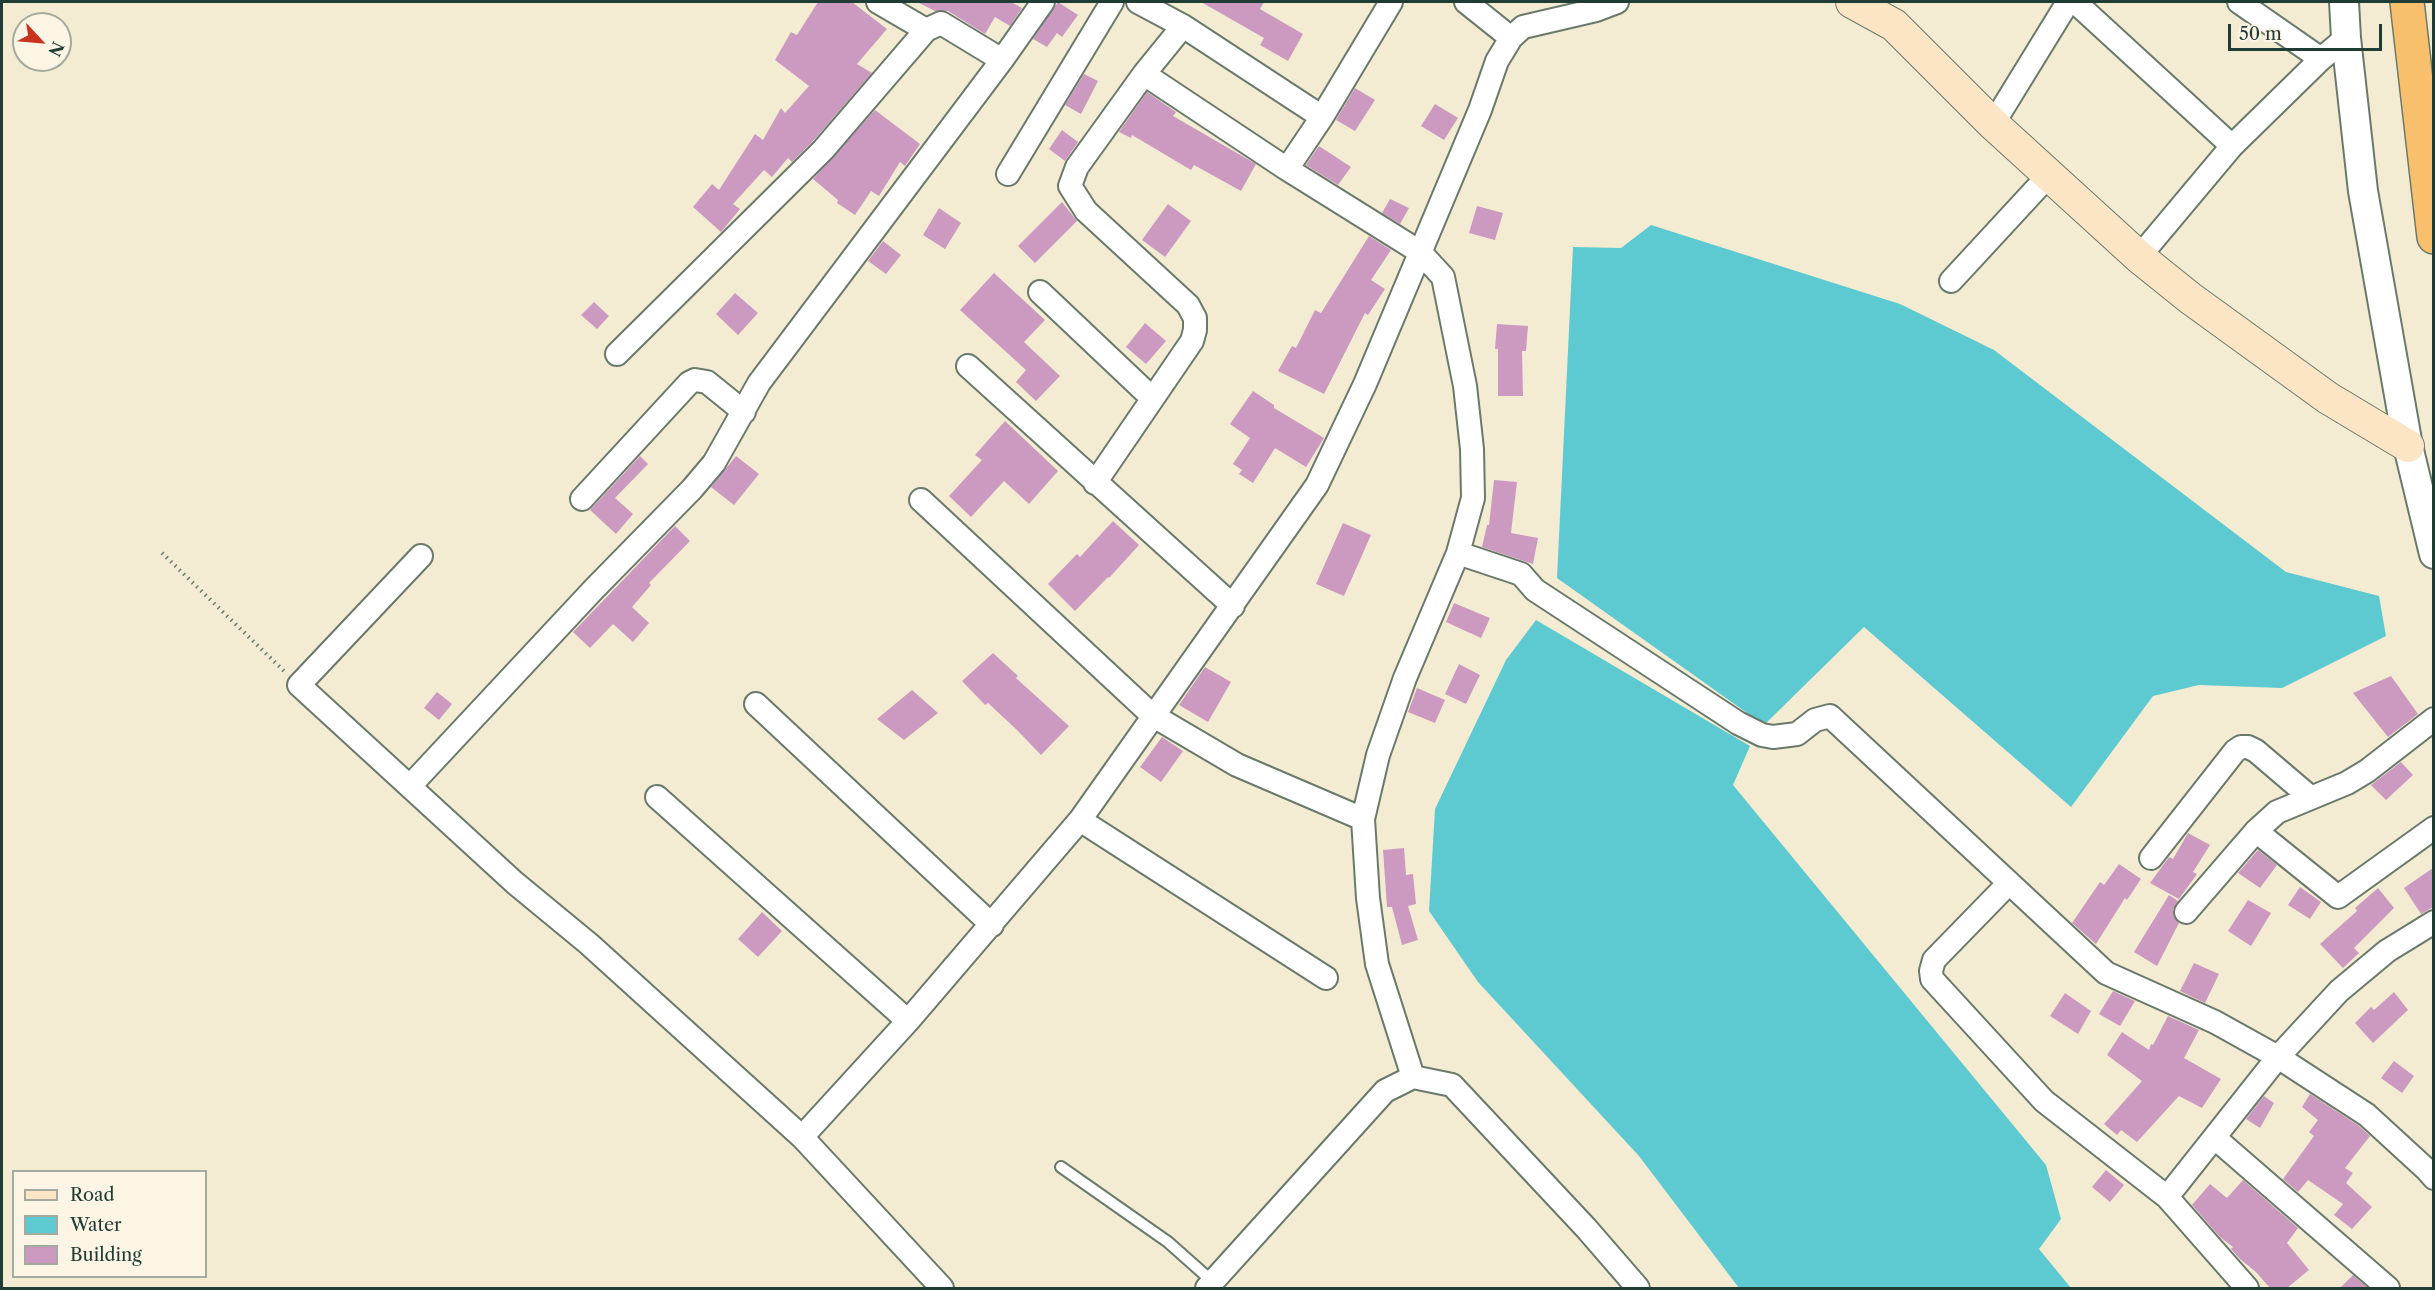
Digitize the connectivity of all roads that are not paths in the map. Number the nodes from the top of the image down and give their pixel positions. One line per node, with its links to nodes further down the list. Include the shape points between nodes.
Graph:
1 (878, 2): 15 (street)
2 (1043, 2): 19 (street)
3 (1112, 2): 25 (street)
4 (1138, 2): 14 (street)
5 (1391, 2): 21 (street)
6 (1466, 2): 16 (street)
7 (1617, 2): 16 (street, via 1523,27)
8 (1855, 2): 22 (main road, via 1894,25)
9 (2068, 2): 22 (street)
10 (2075, 2): 23 (street)
11 (2239, 2): 18 (street)
12 (2344, 2): 17 (street)
13 (2407, 2): 27 (highway)
14 (1183, 26): 20 (street); 21 (street)
15 (926, 30): 19 (street, via 941,23); 32 (street, via 823,150)
16 (1511, 38): 28 (street, via 1497,61)
17 (2346, 38): 18 (street); 36 (street, via 2363,191)
18 (2321, 59): 23 (street)
19 (1002, 60): 35 (street, via 759,383)
20 (1144, 74): 24 (street); 34 (street, via 1077,167 1070,186 1086,211 1188,305 1194,318 1192,341)
21 (1322, 117): 24 (street)
22 (1994, 124): 26 (main road)
23 (2232, 146): 29 (street)
24 (1287, 169): 28 (street)
25 (1008, 174)
26 (2049, 176): 29 (main road); 30 (street)
27 (2433, 237)
28 (1420, 252): 41 (street, via 1443,277 1465,386 1473,498); 43 (street, via 1365,384 1317,485)
29 (2139, 257): 36 (main road, via 2328,398)
30 (1951, 280)
31 (1040, 292): 34 (street)
32 (617, 354)
33 (968, 366): 37 (street)
34 (1152, 398): 37 (street)
35 (744, 412): 38 (street, via 707,382 689,382); 47 (street, via 714,463 692,489)
36 (2408, 446): 40 (street)
37 (1095, 483): 43 (street)
38 (582, 499)
39 (921, 500): 45 (street)
40 (2433, 552)
41 (1458, 553): 50 (street, via 1405,678 1378,755); 55 (street, via 1521,574 1535,590 1762,735 1797,734 1815,720 1830,716)
42 (421, 556): 47 (street, via 299,685)
43 (1233, 606): 45 (street)
44 (756, 704): 58 (street)
45 (1152, 715): 50 (street, via 1237,765); 51 (street)
46 (2433, 718): 49 (street, via 2367,771)
47 (410, 786): 63 (street)
48 (657, 797): 60 (street)
49 (2310, 797): 53 (street, via 2277,812); 54 (street, via 2256,751 2241,747)
50 (1363, 819): 62 (street, via 1377,964)
51 (1080, 820): 58 (street); 59 (street)
52 (2433, 828): 53 (street, via 2337,897)
53 (2256, 831): 56 (street)
54 (2151, 858)
55 (2009, 883): 61 (street, via 2106,973 2215,1022); 67 (street, via 1934,960 1932,979 2044,1101)
56 (2186, 912)
57 (2433, 922): 61 (street, via 2360,972)
58 (992, 925): 60 (street)
59 (1326, 978)
60 (908, 1022): 63 (street)
61 (2278, 1057): 64 (street); 66 (street, via 2367,1115)
62 (1413, 1077): 68 (street, via 1385,1091); 70 (street, via 1452,1085)
63 (802, 1137): 69 (street)
64 (2215, 1138): 67 (street); 72 (street)
65 (1060, 1167): 68 (lane, via 1167,1242)
66 (2433, 1178)
67 (2167, 1197): 71 (street)
68 (1210, 1285)
69 (942, 1288)
70 (1638, 1288)
71 (2247, 1288)
72 (2388, 1288)

